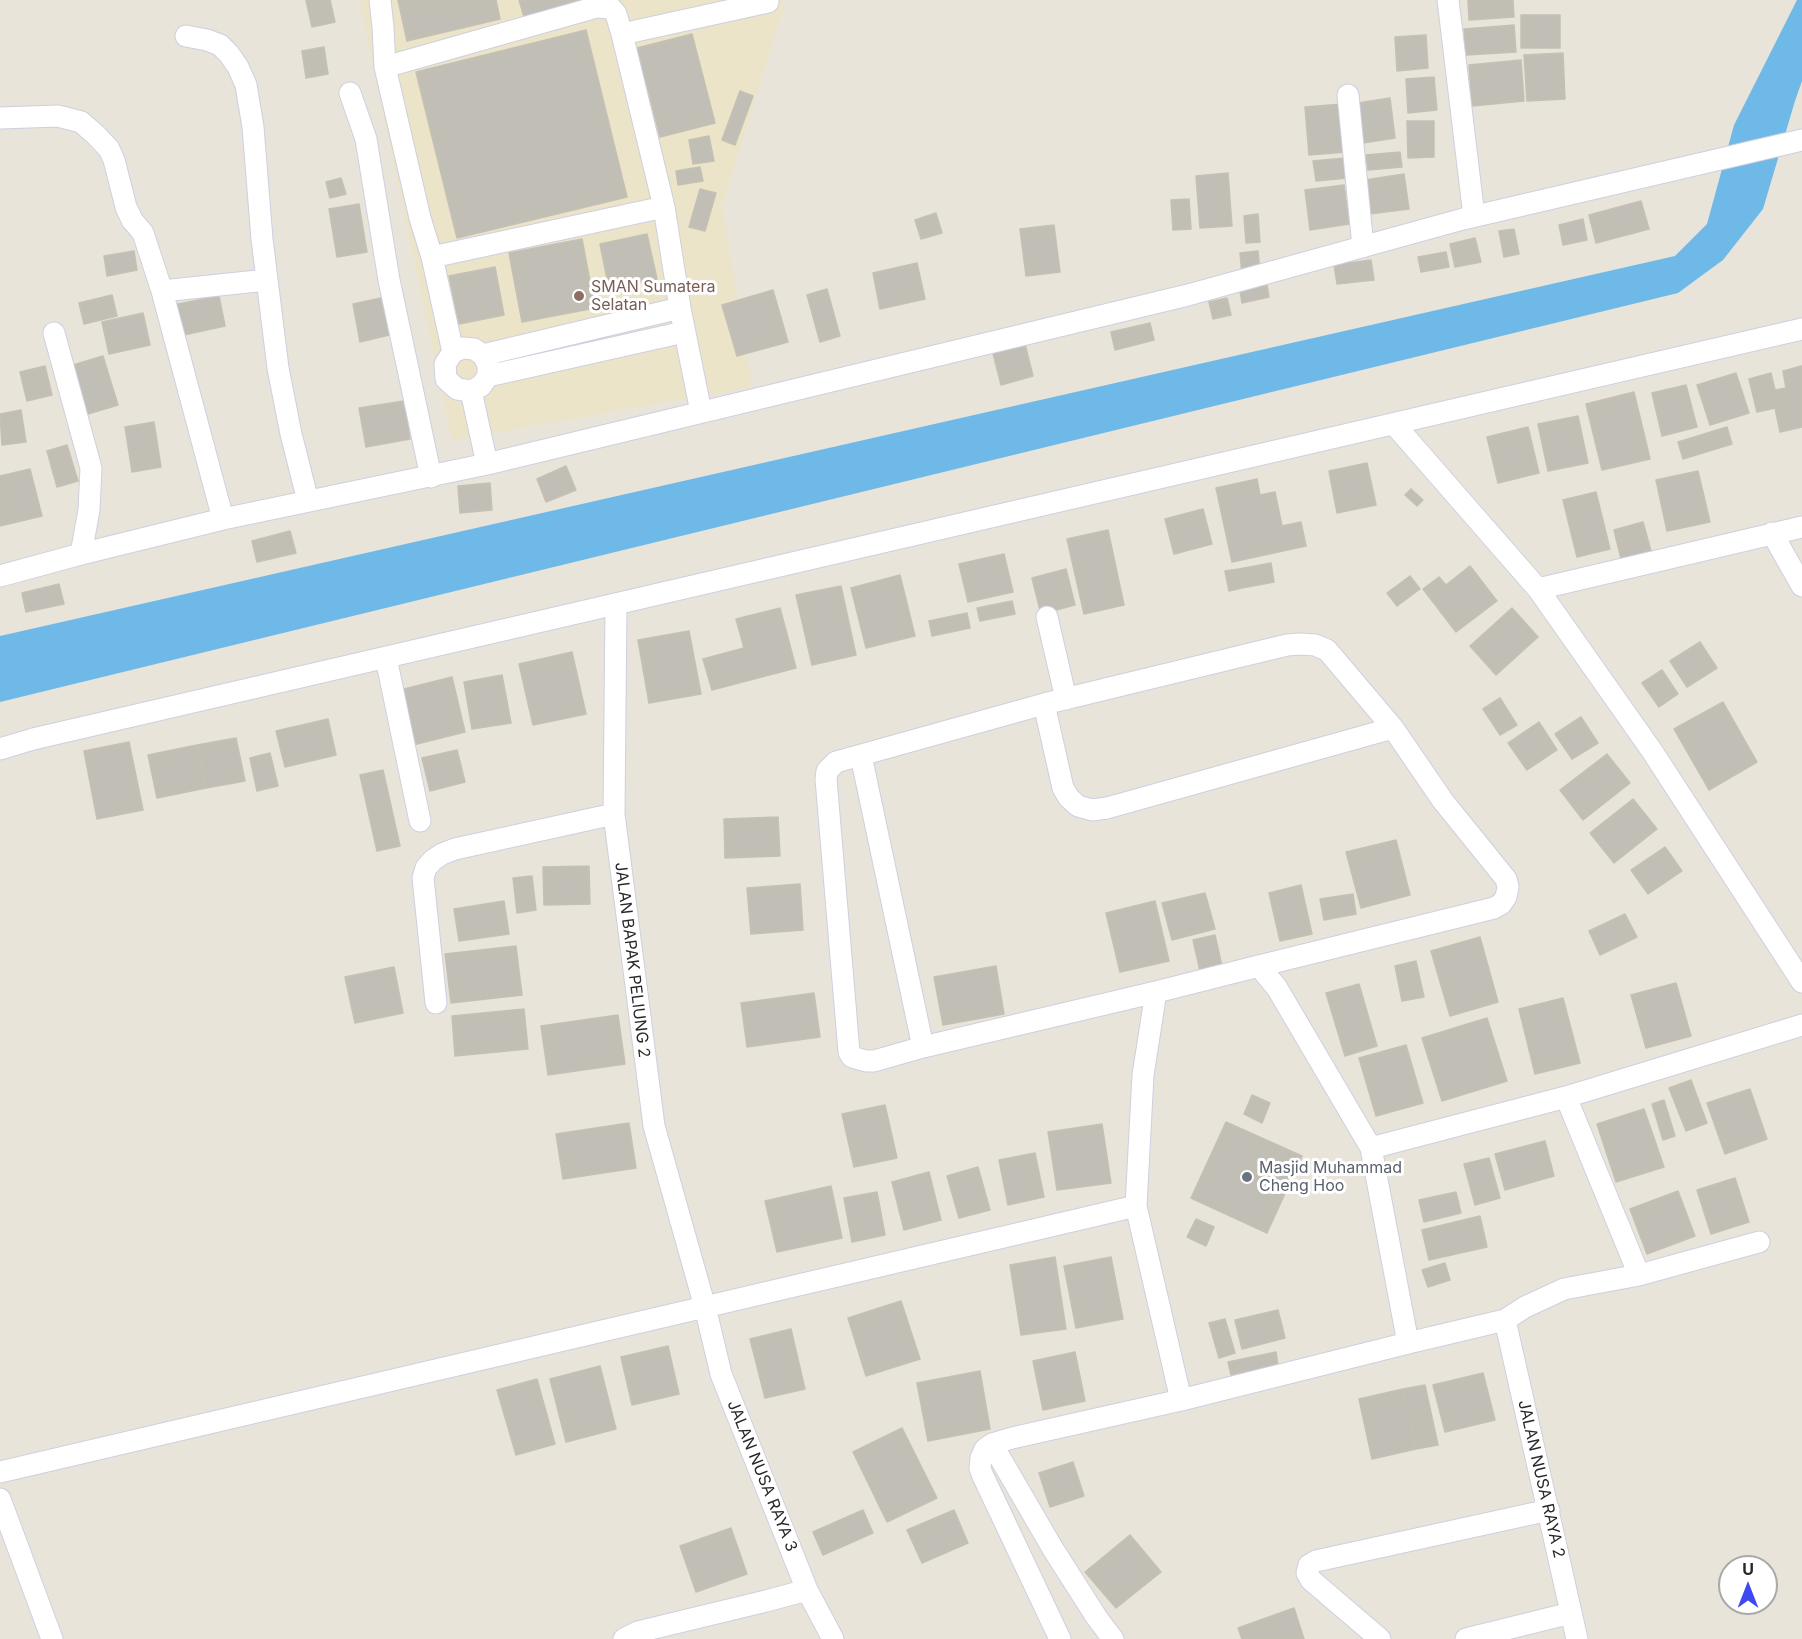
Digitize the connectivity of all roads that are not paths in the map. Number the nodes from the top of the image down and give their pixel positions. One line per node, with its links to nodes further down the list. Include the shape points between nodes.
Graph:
1 (380, 0): 6 (street)
2 (1448, 0): 12 (street)
3 (768, 3): 4 (street)
4 (622, 34): 6 (street, via 614,11 597,7); 11 (street)
5 (186, 36): 15 (street, via 220,45 238,67 246,85)
6 (385, 67): 14 (street)
7 (350, 93): 28 (street, via 366,139 389,280)
8 (1348, 95): 13 (street)
9 (0, 118): 16 (street, via 58,116 81,122 96,135 114,160 126,207 143,233)
10 (1801, 140): 12 (street)
11 (664, 207): 14 (street); 17 (street)
12 (1474, 216): 13 (street)
13 (1363, 247): 25 (street, via 1188,295)
14 (432, 257): 21 (street)
15 (267, 280): 16 (street); 29 (street, via 278,368)
16 (162, 291): 30 (street)
17 (680, 308): 19 (street); 22 (street)
18 (1802, 329): 26 (street)
19 (684, 332): 23 (street); 25 (street)
20 (54, 333): 33 (street, via 91,468)
21 (453, 352): 22 (street, via 474,349); 24 (street, via 445,364 446,379 457,389)
22 (483, 355): 23 (street)
23 (488, 376): 24 (street, via 482,386)
24 (471, 391): 27 (street)
25 (701, 412): 27 (street)
26 (1394, 424): 36 (street); 37 (street)
27 (488, 464): 28 (street)
28 (431, 477): 29 (street)
29 (308, 501): 30 (street)
30 (223, 519): 33 (street)
31 (1802, 527): 32 (street)
32 (1772, 533): 35 (street); 36 (street)
33 (81, 554): 34 (street)
34 (0, 576)
35 (1802, 586)
36 (1538, 589): 48 (street, via 1652,751)
37 (616, 605): 39 (street); 45 (street, JALAN BAPAK PELIUNG 2)
38 (1047, 617): 40 (street)
39 (387, 658): 43 (street); 46 (street)
40 (1066, 699): 41 (street); 42 (street, via 1287,645 1315,645 1327,650)
41 (1044, 704): 42 (street, via 1063,788 1078,806 1092,810); 44 (street)
42 (1393, 728): 47 (street, via 1443,801 1506,879 1506,897 1494,908)
43 (0, 748)
44 (861, 756): 52 (street); 52 (street, via 832,765 826,779 849,1052 858,1060 874,1061)
45 (614, 814): 50 (street, via 455,849 433,860 423,878); 58 (street, JALAN BAPAK PELIUNG 2, via 654,1126)
46 (420, 821)
47 (1259, 966): 49 (street); 54 (street, via 1277,988)
48 (1802, 982)
49 (1156, 992): 52 (street); 55 (street, via 1143,1075)
50 (436, 1003)
51 (1802, 1025): 53 (street)
52 (922, 1047)
53 (1566, 1097): 54 (street); 57 (street)
54 (1371, 1148): 60 (street)
55 (1136, 1206): 58 (street); 61 (street)
56 (1759, 1242): 57 (street)
57 (1639, 1275): 59 (street, via 1564,1289)
58 (705, 1307): 63 (street); 66 (street, JALAN NUSA RAYA 3, via 721,1374)
59 (1505, 1320): 60 (street); 65 (street, JALAN NUSA RAYA 2)
60 (1408, 1343): 61 (street)
61 (1181, 1400): 62 (street)
62 (992, 1444): 71 (street, via 981,1458 982,1474); 72 (street, via 1053,1550)
63 (0, 1472)
64 (0, 1499): 68 (street)
65 (1549, 1510): 67 (street, JALAN NUSA RAYA 2); 73 (street, via 1309,1565 1307,1573 1311,1580)
66 (807, 1590): 69 (street, via 638,1632); 70 (street, JALAN NUSA RAYA 3)
67 (1571, 1613): 74 (street); 75 (street, JALAN NUSA RAYA 2)
68 (52, 1639)
69 (624, 1639)
70 (832, 1639)
71 (1060, 1639)
72 (1113, 1639)
73 (1380, 1639)
74 (1466, 1639)
75 (1577, 1639)

